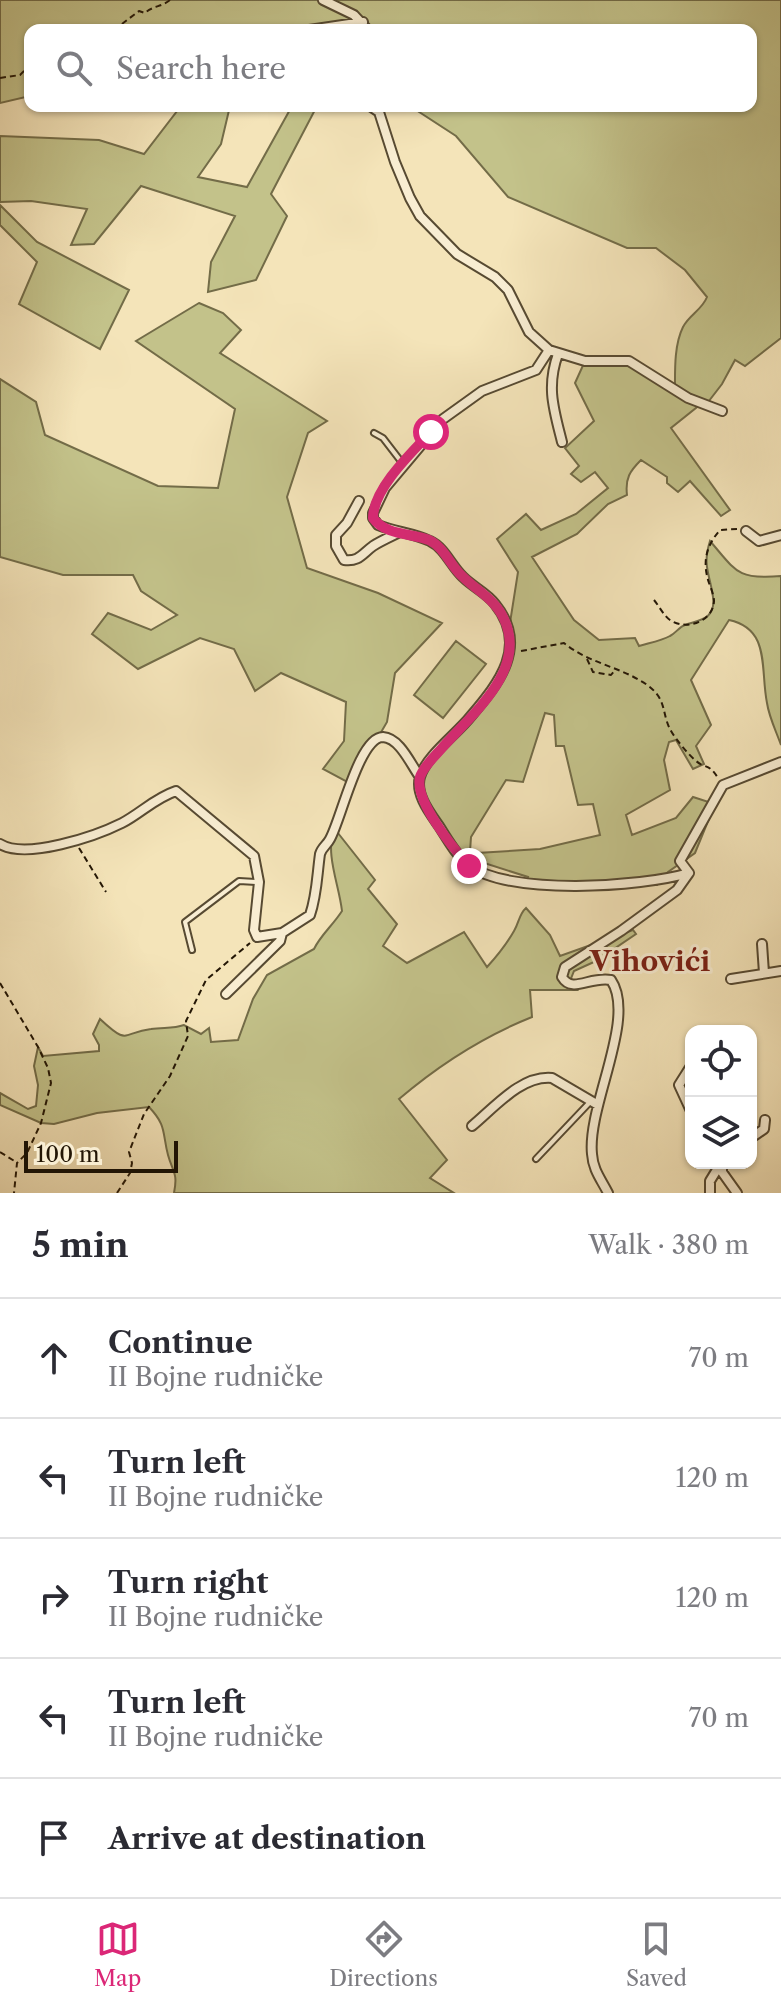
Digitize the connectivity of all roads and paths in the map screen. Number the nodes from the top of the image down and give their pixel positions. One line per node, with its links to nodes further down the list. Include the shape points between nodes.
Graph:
1 (170, 0): 3 (path)
2 (323, 0): 4 (street)
3 (122, 24)
4 (363, 24)
5 (24, 71): 6 (path)
6 (0, 78)
7 (379, 112): 8 (street, via 420,216 457,254 508,290 529,332)
8 (553, 352): 9 (street, via 585,361 629,361 688,398); 11 (street, via 550,376); 12 (street, via 536,370 482,391 453,410)
9 (722, 411)
10 (374, 433): 12 (lane)
11 (562, 442)
12 (403, 464): 15 (street, via 373,513 378,525)
13 (359, 501): 15 (street, via 336,535 344,560 364,556)
14 (746, 531): 16 (street, via 759,541); 17 (path, via 720,530 710,541 705,554 714,602 709,615 683,625 668,620)
15 (398, 533): 18 (street, via 431,541 494,602 509,629)
16 (781, 535)
17 (654, 600)
18 (509, 658): 19 (path, via 564,643); 22 (street, via 494,688)
19 (587, 658): 20 (path); 20 (path, via 593,672 611,675)
20 (615, 669): 23 (path, via 661,697 674,736 696,762 712,767)
21 (781, 762): 23 (street)
22 (420, 777): 26 (street, via 425,805 455,851 469,866 503,880 548,886 664,880); 29 (street, via 396,743 387,737 372,743 321,850 310,915)
23 (723, 785): 26 (street, via 680,861)
24 (74, 840): 25 (street, via 16,850); 27 (street, via 120,824 176,791 254,856); 28 (path)
25 (0, 844)
26 (689, 873): 40 (street, via 677,890 565,967 566,984 598,978 611,980 616,988 618,1033)
27 (259, 882): 30 (street); 32 (lane, via 239,881 185,922)
28 (106, 892)
29 (282, 933): 30 (street); 37 (street)
30 (257, 937): 50 (path, via 206,980 186,1021 188,1036 170,1076 144,1114 129,1152 130,1173)
31 (762, 944): 34 (street)
32 (192, 950)
33 (781, 971): 34 (street)
34 (764, 973): 35 (street)
35 (731, 979)
36 (0, 983): 46 (path, via 38,1047 51,1083 41,1123)
37 (226, 994)
38 (685, 1076): 39 (street, via 679,1085)
39 (685, 1098)
40 (595, 1103): 42 (street, via 544,1077 513,1092); 45 (lane); 51 (street, via 591,1154)
41 (765, 1120): 43 (street)
42 (472, 1126)
43 (757, 1134)
44 (0, 1152): 46 (path)
45 (536, 1159)
46 (17, 1163): 49 (path)
47 (717, 1169): 52 (street)
48 (722, 1169): 53 (street)
49 (14, 1193)
50 (117, 1193)
51 (608, 1193)
52 (710, 1193)
53 (737, 1193)

